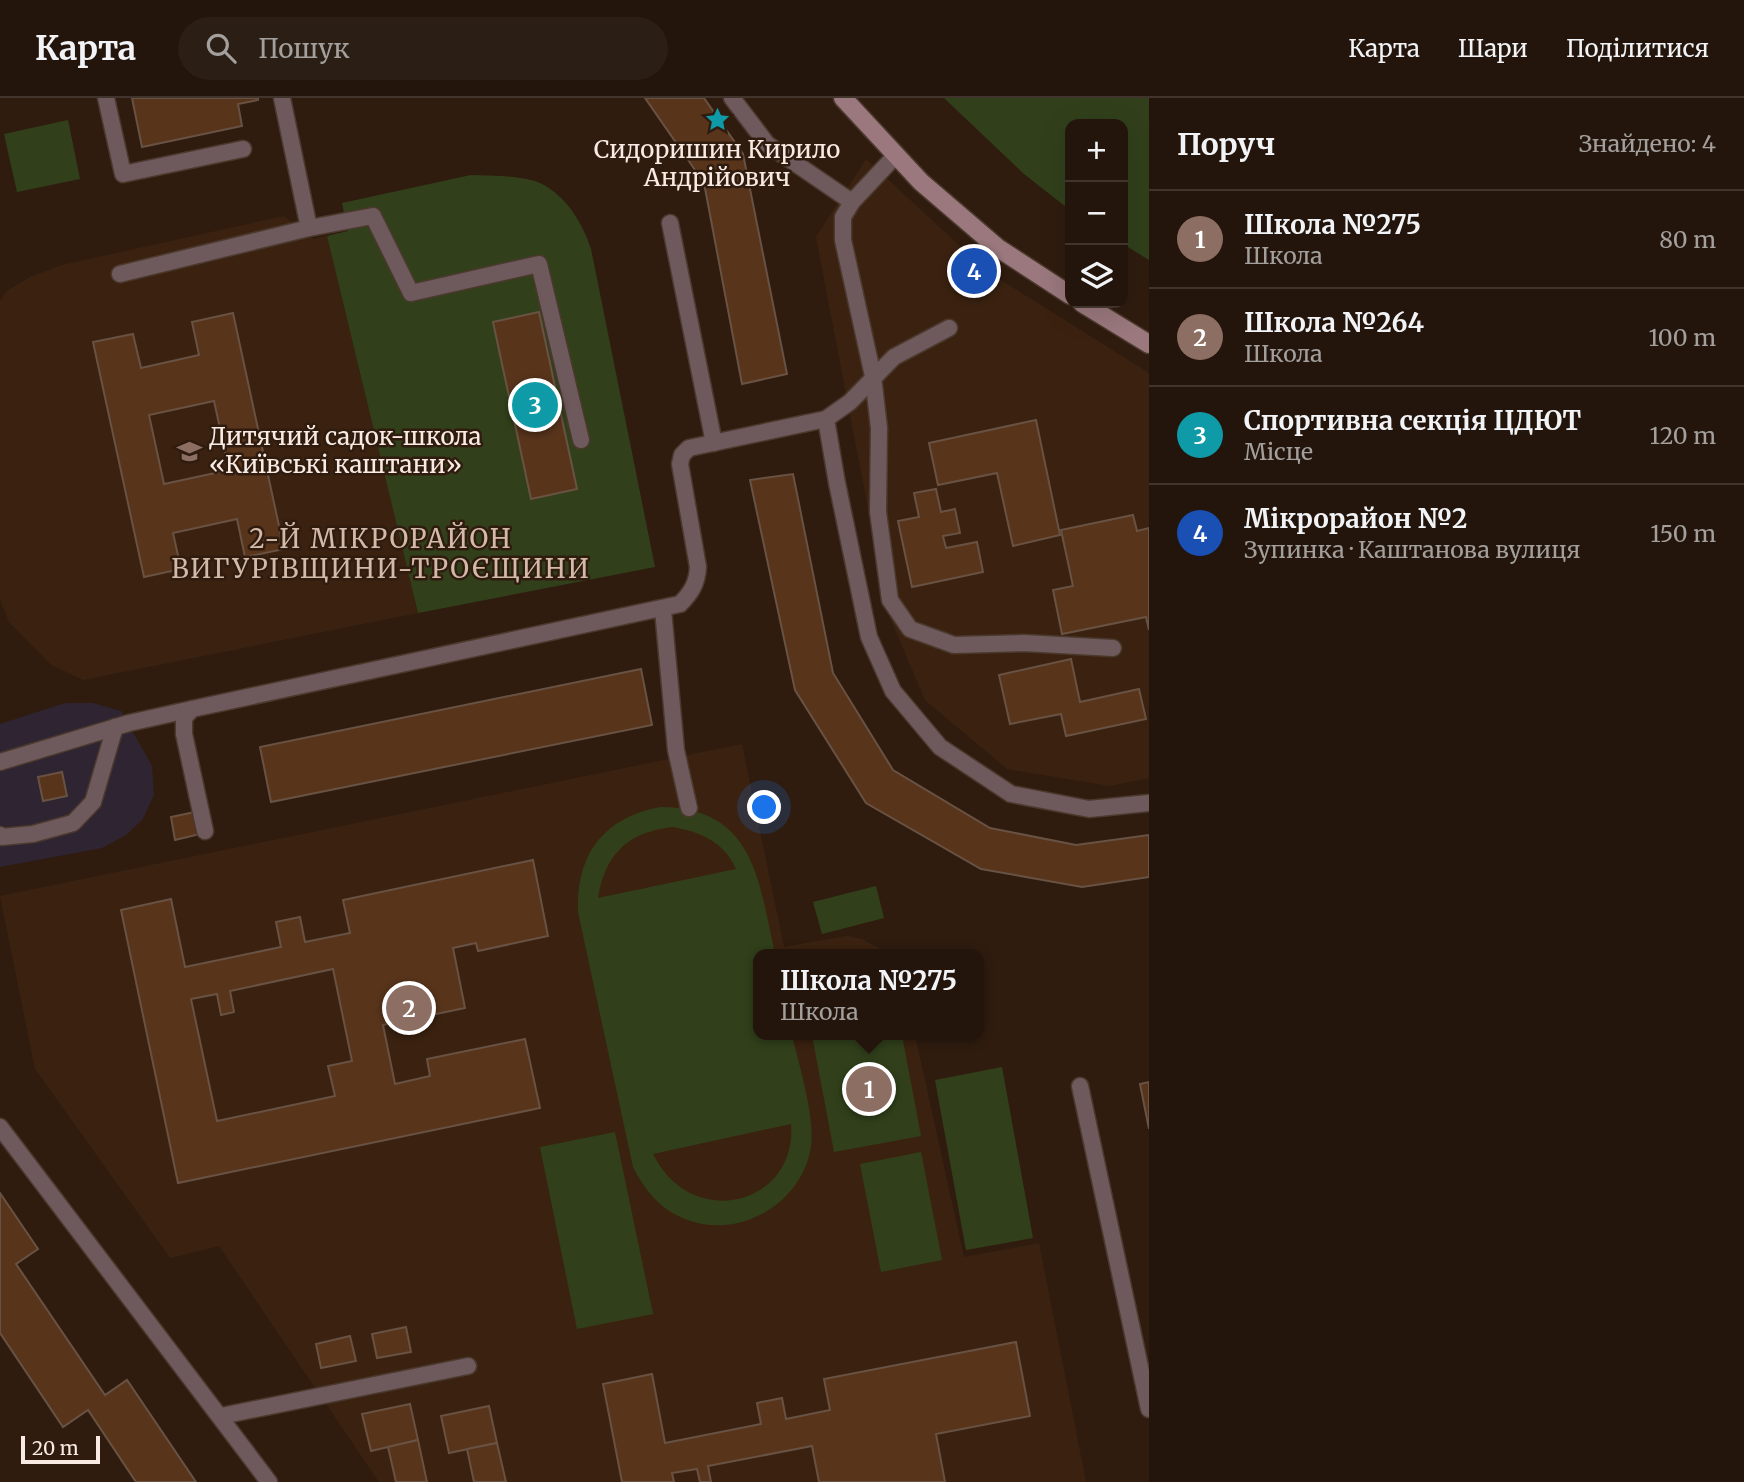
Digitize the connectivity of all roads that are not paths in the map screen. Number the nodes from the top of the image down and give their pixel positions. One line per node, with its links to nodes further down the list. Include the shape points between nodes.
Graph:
1 (106, 98): 5 (lane, via 123,174)
2 (282, 98): 9 (lane)
3 (732, 98): 7 (lane, via 767,144)
4 (843, 98): 6 (street)
5 (243, 149)
6 (896, 155): 7 (lane); 11 (street, via 998,248)
7 (852, 202): 15 (lane, via 844,217 843,240)
8 (670, 223): 18 (lane)
9 (309, 228): 10 (lane); 17 (lane, via 373,216 411,293 539,264)
10 (120, 274)
11 (1065, 292)
12 (1090, 308): 14 (street)
13 (949, 328): 15 (lane, via 894,357)
14 (1149, 344)
15 (873, 376): 16 (lane, via 850,402); 20 (lane, via 878,512 886,575 890,600 910,629 954,645)
16 (826, 419): 18 (lane); 24 (lane, via 869,636 893,691 940,747 1011,793 1089,809)
17 (580, 440)
18 (714, 443): 19 (lane, via 689,448 682,455 697,581 680,604)
19 (663, 610): 21 (lane); 25 (lane, via 676,750)
20 (1113, 648)
21 (192, 709): 22 (lane); 26 (lane, via 184,718 184,734)
22 (115, 727): 23 (lane); 27 (lane, via 93,802 73,823 33,834)
23 (0, 762)
24 (1149, 803)
25 (689, 808)
26 (205, 831)
27 (0, 835)
28 (1080, 1086): 31 (lane)
29 (0, 1127): 32 (lane)
30 (468, 1366): 32 (lane)
31 (1149, 1409)
32 (220, 1416): 33 (lane)
33 (269, 1482)

